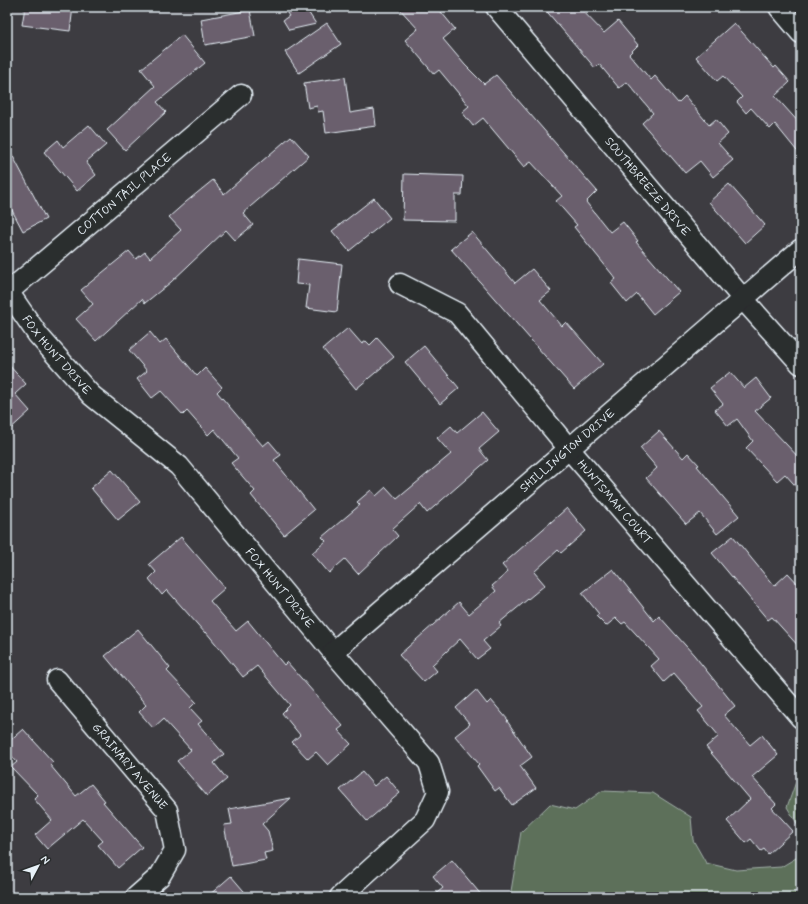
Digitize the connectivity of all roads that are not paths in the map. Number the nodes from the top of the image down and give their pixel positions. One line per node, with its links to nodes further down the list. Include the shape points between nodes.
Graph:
1 (496, 7): 8 (street, SOUTHBREEZE DRIVE)
2 (779, 7): 3 (street)
3 (801, 33)
4 (241, 95): 7 (street, COTTON TAIL PLACE)
5 (801, 249): 8 (street, SHILLINGTON DRIVE)
6 (400, 284): 10 (street, HUNTSMAN COURT, via 457,314)
7 (8, 291): 11 (street, FOX HUNT DRIVE, via 38,335 91,395 179,466)
8 (743, 299): 9 (street, SOUTHBREEZE DRIVE); 10 (street, SHILLINGTON DRIVE)
9 (801, 364)
10 (570, 450): 11 (street, SHILLINGTON DRIVE); 13 (street, HUNTSMAN COURT)
11 (333, 652): 15 (street, FOX HUNT DRIVE, via 429,763 438,792 425,820)
12 (57, 680): 14 (street, GRAINARY AVENUE, via 167,810 175,850 160,876)
13 (801, 718)
14 (136, 897)
15 (340, 897)

